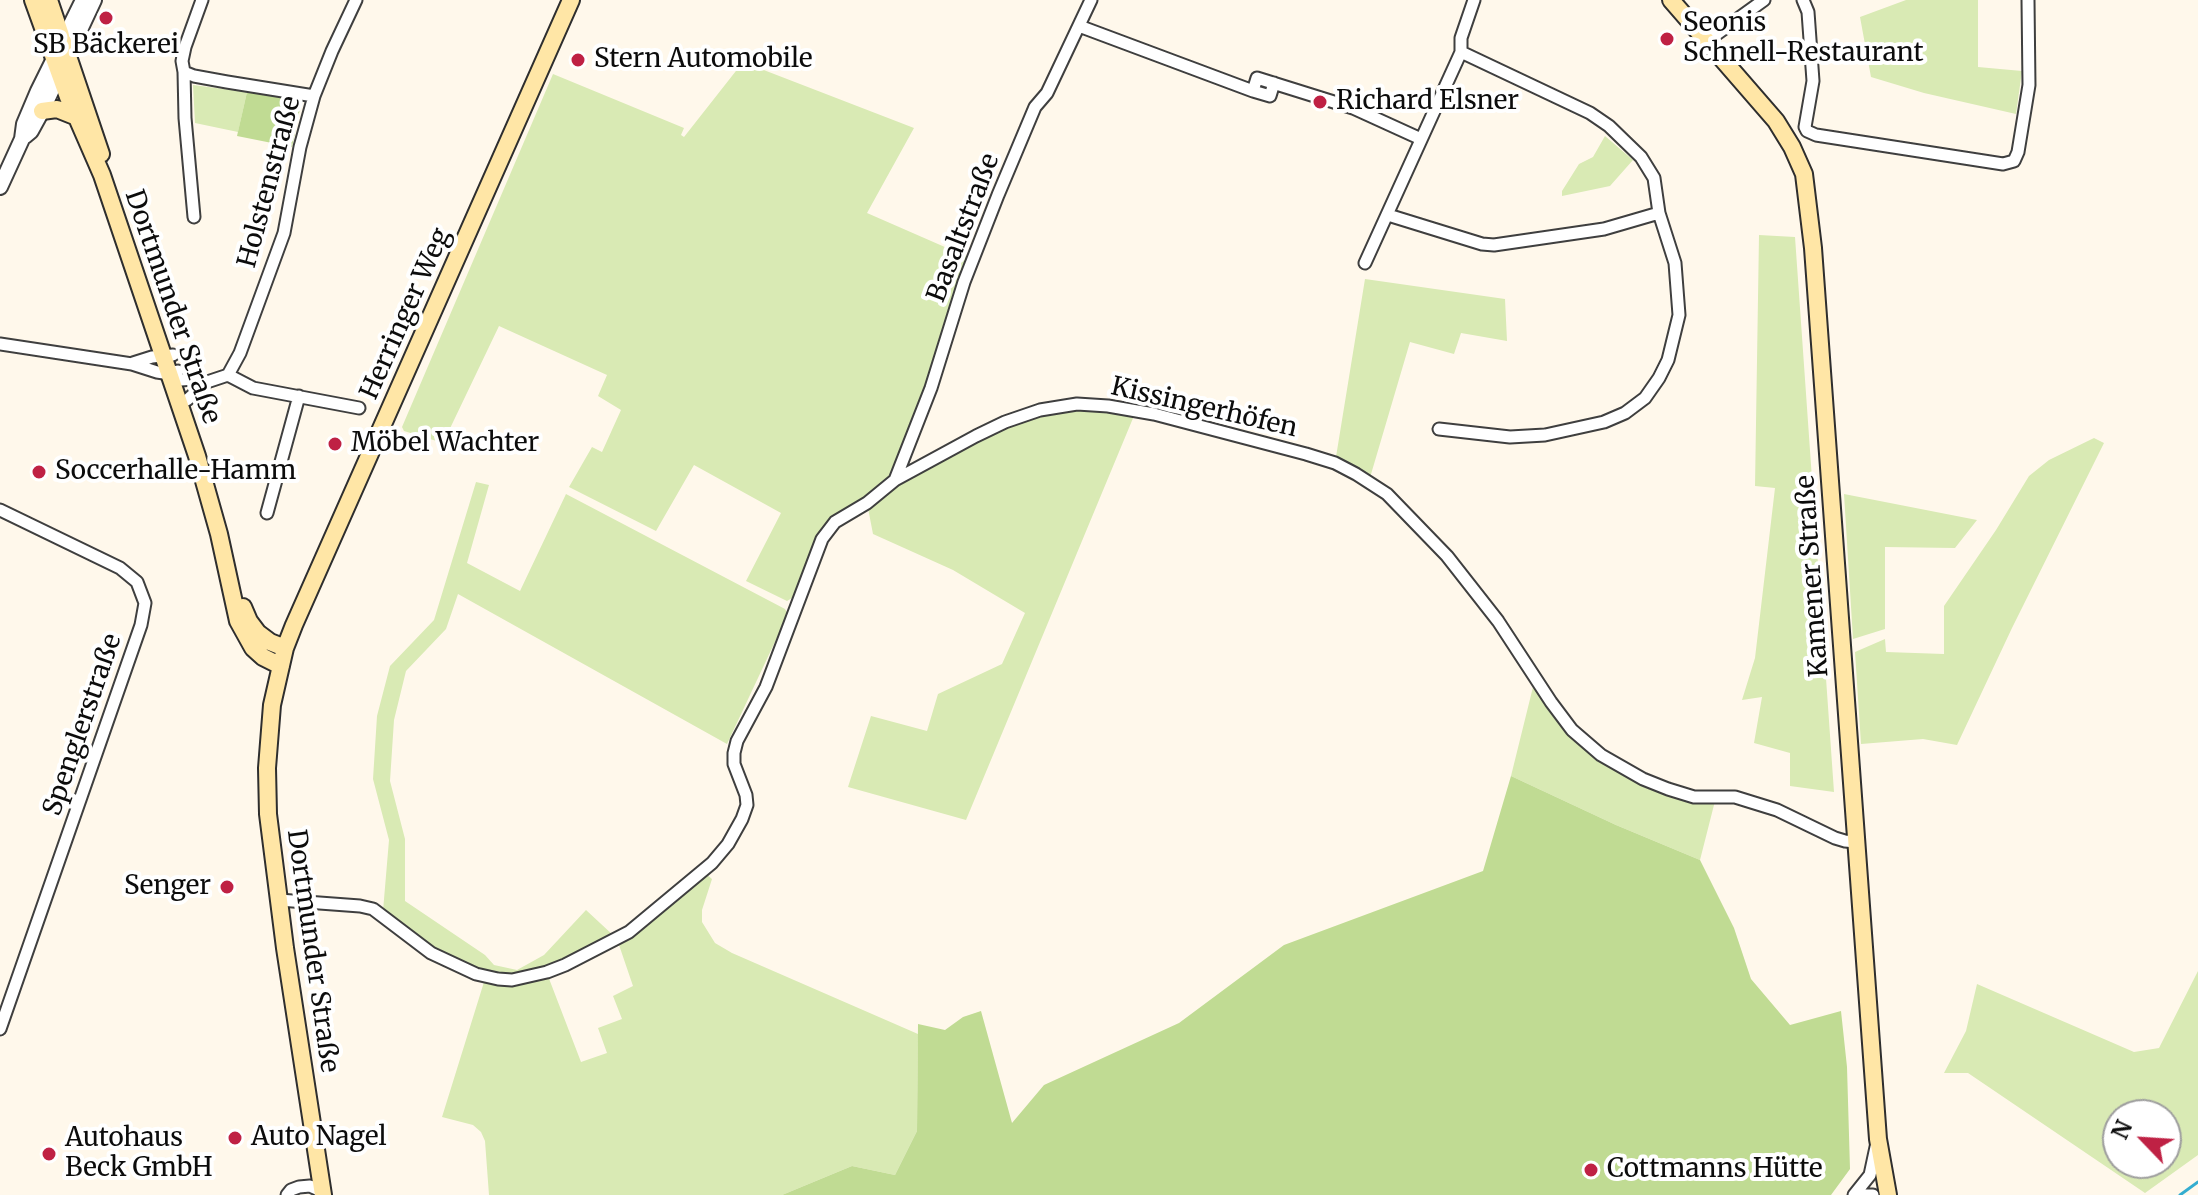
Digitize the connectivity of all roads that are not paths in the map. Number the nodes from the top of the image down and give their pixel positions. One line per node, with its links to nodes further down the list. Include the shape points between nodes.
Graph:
1 (33, 0): 17 (main road, Dortmunder Straße)
2 (49, 0): 17 (main road, Dortmunder Straße)
3 (83, 0): 17 (street)
4 (94, 0): 17 (street)
5 (202, 0): 18 (street, via 185,47)
6 (356, 0): 19 (street, Holstenstraße)
7 (571, 0): 42 (main road, Herringer Weg)
8 (1091, 0): 14 (street, Basaltstraße)
9 (1474, 0): 16 (street)
10 (1671, 0): 15 (main road, Kamener Straße)
11 (1764, 0): 15 (street)
12 (1803, 0): 13 (street, via 1813,81 1807,131 2003,164 2014,161 2018,152 2029,85)
13 (2028, 0)
14 (1079, 26): 23 (street, via 1253,91 1257,78 1353,108); 39 (street, Basaltstraße, via 1035,107 998,195)
15 (1707, 41): 44 (main road, Kamener Straße, via 1776,121 1804,174)
16 (1461, 52): 23 (street); 25 (street, via 1609,126 1654,178)
17 (61, 57): 20 (street); 21 (main road, Dortmunder Straße); 22 (street, via 24,124); 30 (main road, Dortmunder Straße)
18 (184, 72): 19 (street); 27 (street)
19 (314, 96): 33 (street, Holstenstraße, via 284,233)
20 (42, 111): 21 (main road, via 57,109); 22 (street)
21 (77, 117): 30 (main road, Dortmunder Straße)
22 (22, 139): 24 (street)
23 (1421, 139): 26 (street)
24 (0, 187)
25 (1659, 213): 26 (street, via 1604,229 1494,245); 38 (street, via 1675,263 1679,315 1668,360 1645,398 1604,422 1545,435)
26 (1388, 215): 28 (street)
27 (194, 217)
28 (1365, 263)
29 (0, 344): 31 (street)
30 (168, 355): 31 (street); 32 (main road, Dortmunder Straße)
31 (132, 364): 32 (street)
32 (176, 375): 34 (street); 36 (main road, Dortmunder Straße); 43 (main road, Dortmunder Straße, via 238,621 253,648)
33 (228, 375): 34 (street); 35 (street, via 253,388)
34 (201, 384): 36 (street)
35 (299, 396): 37 (street); 41 (street)
36 (187, 400): 42 (main road, Dortmunder Straße, via 245,613 258,633)
37 (359, 408)
38 (1439, 429)
39 (895, 480): 44 (street, Kissingerhöfen, via 1005,422 1077,404 1154,414 1335,463 1387,494 1447,556 1572,730 1601,755 1668,789 1694,797 1735,797); 45 (street, Kissingerhöfen, via 835,522 822,539 766,687 737,741 734,764 747,805 728,844 629,932 547,972 498,979 431,953 373,909)
40 (0, 510): 46 (street, Spenglerstraße, via 120,568 137,582 145,603)
41 (267, 513)
42 (285, 648): 43 (main road, Dortmunder Straße)
43 (281, 666): 45 (main road, Dortmunder Straße, via 267,768)
44 (1856, 842): 47 (main road, Kamener Straße)
45 (279, 900): 48 (main road, Dortmunder Straße)
46 (0, 1029)
47 (1878, 1139): 50 (street, via 1870,1175); 53 (main road, Kamener Straße)
48 (321, 1194): 49 (street, via 310,1186)
49 (287, 1195)
50 (1854, 1195)
51 (1865, 1195): 52 (street)
52 (1873, 1195)
53 (1888, 1195)

